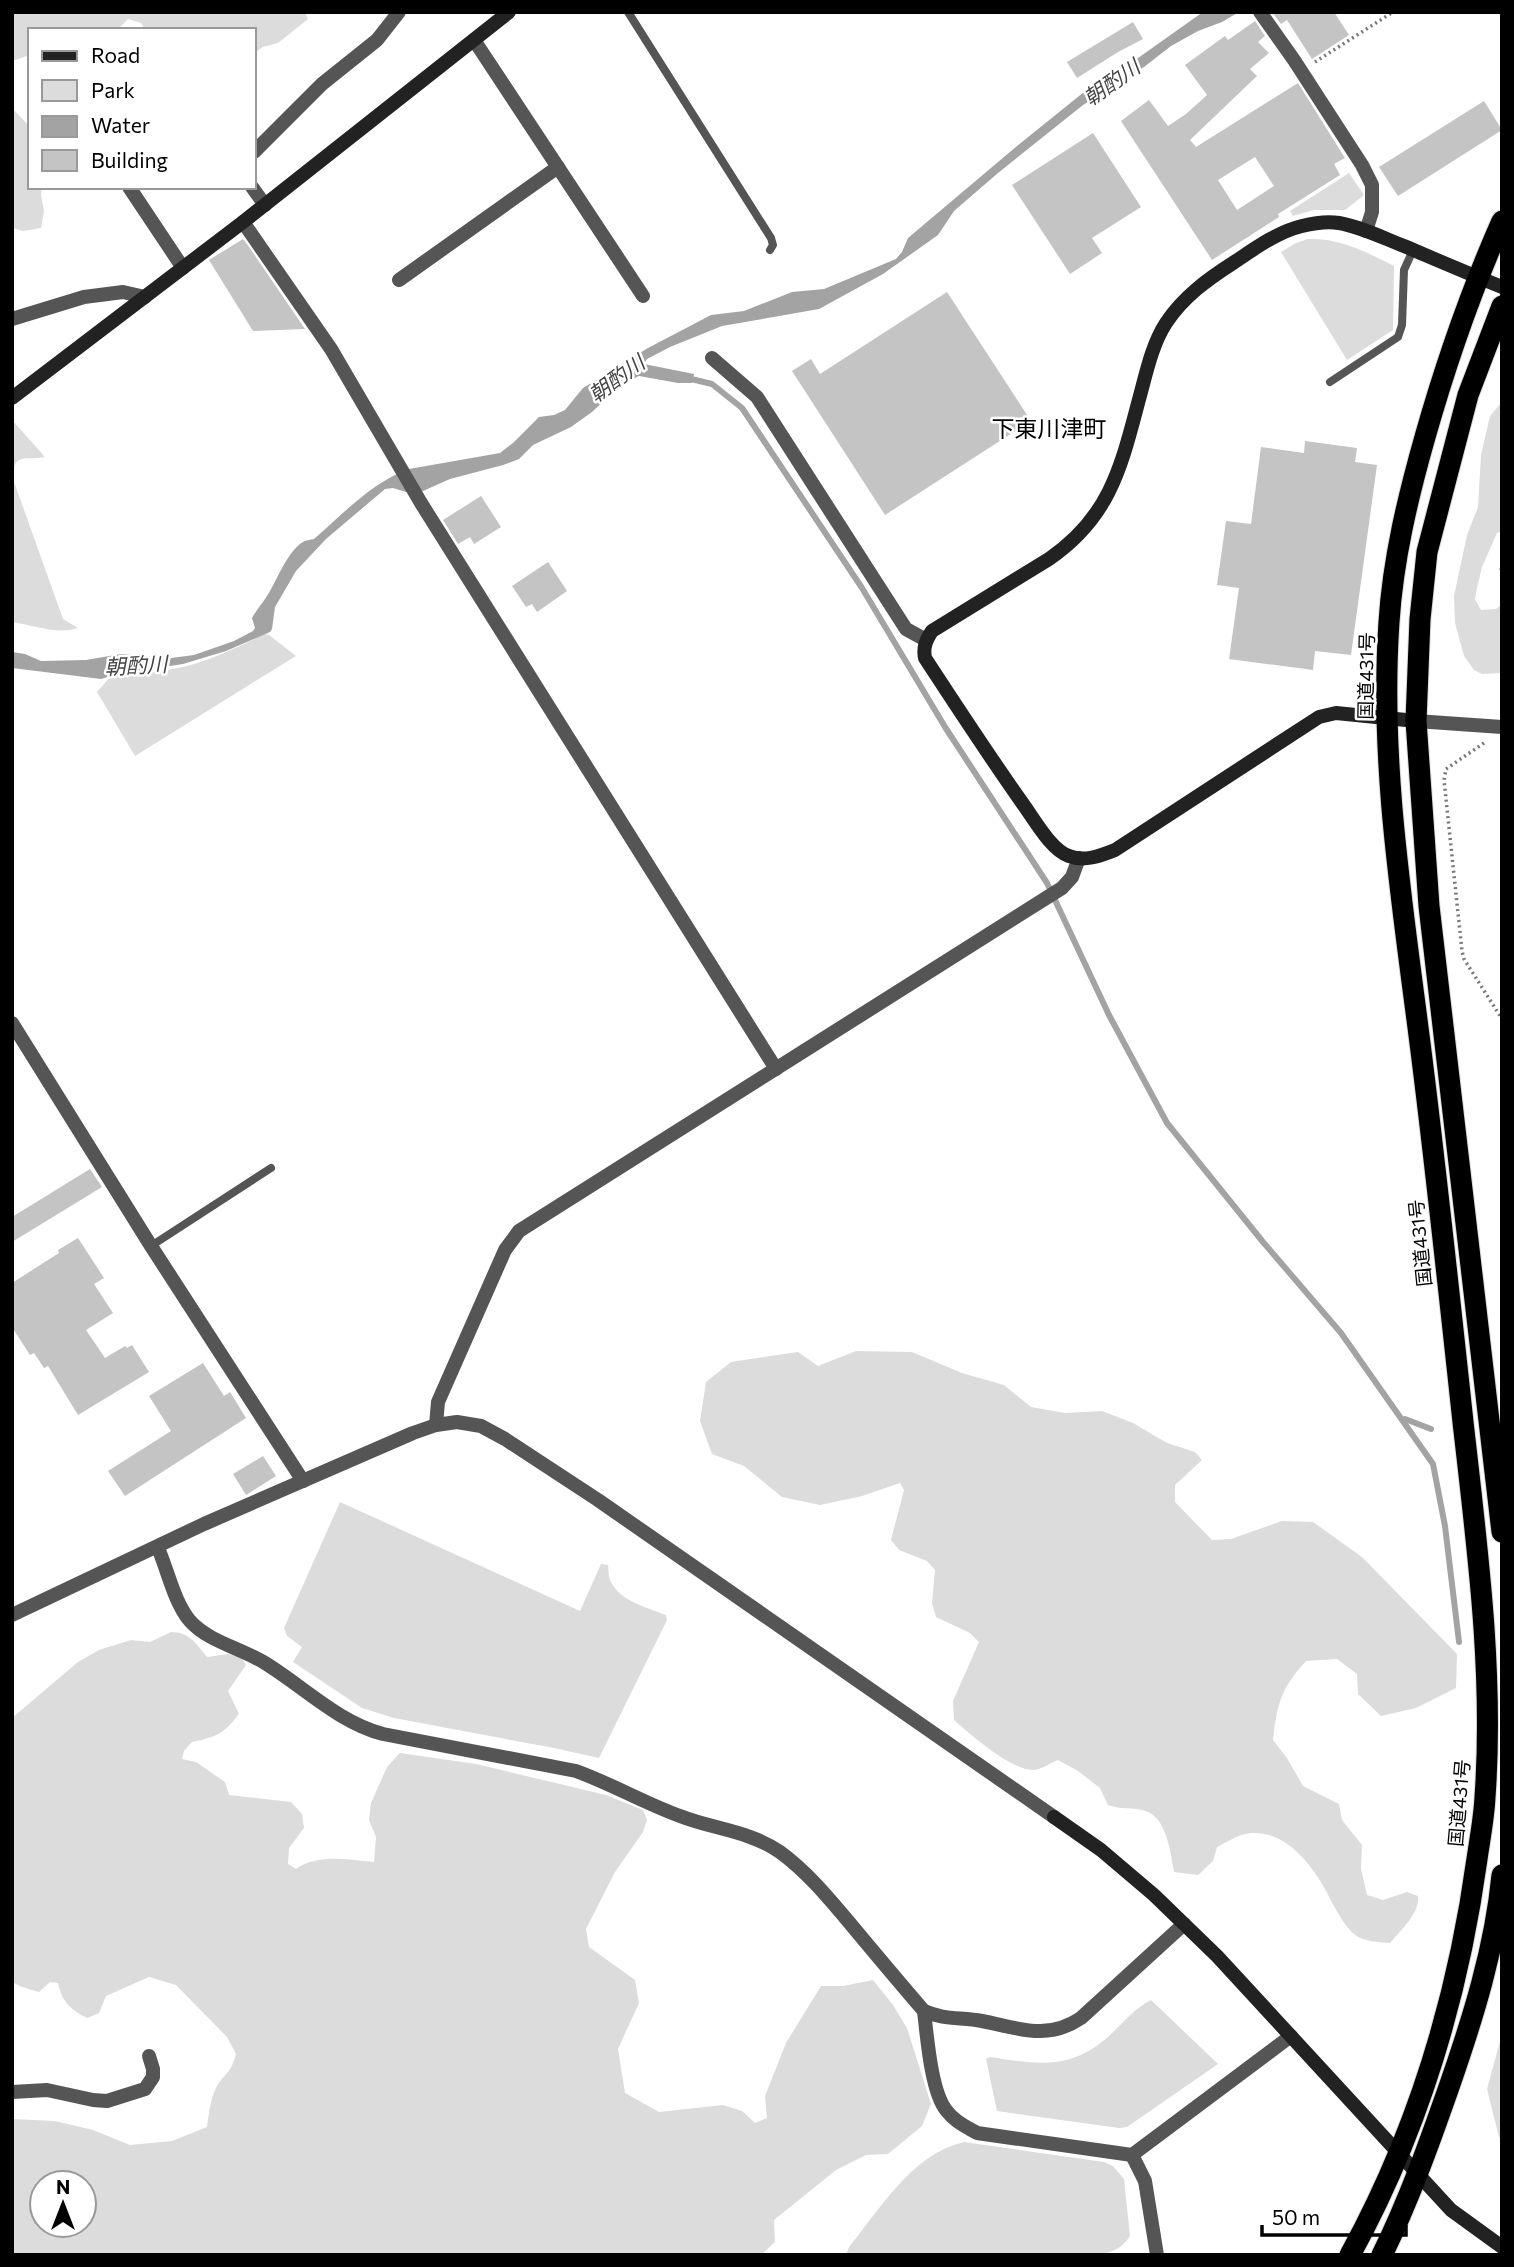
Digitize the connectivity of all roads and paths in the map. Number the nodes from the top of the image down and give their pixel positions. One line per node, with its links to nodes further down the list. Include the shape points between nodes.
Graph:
1 (399, 12): 8 (street, via 377,40 322,84)
2 (628, 12): 16 (lane, via 771,238)
3 (1260, 12): 7 (street)
4 (1393, 12): 7 (path)
5 (499, 15): 6 (street)
6 (474, 40): 9 (street); 12 (street)
7 (1301, 70): 15 (street, via 1372,185)
8 (256, 150)
9 (558, 167): 20 (street); 22 (street)
10 (130, 189): 18 (street)
11 (253, 189): 12 (street)
12 (265, 205): 14 (street)
13 (1502, 221): 19 (highway, 国道431号)
14 (243, 222): 18 (street); 36 (street, via 331,349 421,503)
15 (1366, 231): 17 (street); 29 (street, via 1338,223 1299,226 1270,239 1196,289 1166,323 1158,340 1124,458 1095,516 1066,547 932,631)
16 (770, 250)
17 (1413, 250): 19 (street); 27 (lane, via 1404,270 1398,337)
18 (183, 268): 23 (street)
19 (1477, 277): 21 (street); 30 (highway, 国道431号, via 1409,494 1390,616)
20 (399, 280)
21 (1502, 287)
22 (643, 296)
23 (145, 297): 25 (street, via 123,292 84,297); 28 (street)
24 (1502, 306): 31 (highway, via 1468,396 1427,551)
25 (12, 319)
26 (712, 358): 29 (street, via 757,397 906,629)
27 (1330, 382)
28 (12, 398)
29 (926, 640): 33 (street, via 925,658 980,743 1049,840 1066,856)
30 (1388, 718): 31 (street); 33 (street, via 1336,713 1319,717 1115,850); 50 (highway, 国道431号, via 1388,778 1402,919 1474,1518 1487,1737 1485,1801 1463,1948)
31 (1416, 721): 32 (street); 41 (highway, via 1429,905)
32 (1499, 727): 34 (path, via 1491,738 1446,769 1444,780 1462,951)
33 (1079, 858): 36 (street, via 1062,888)
34 (1502, 1019)
35 (12, 1023): 38 (street)
36 (776, 1069): 39 (street, via 519,1231 505,1250 438,1402)
37 (271, 1168): 38 (lane)
38 (150, 1246): 40 (street)
39 (436, 1424): 40 (street); 45 (street, via 481,1426 609,1508 1101,1850)
40 (303, 1482): 42 (street)
41 (1502, 1532)
42 (158, 1548): 43 (street); 46 (street, via 192,1623 265,1663 353,1724 383,1734 576,1771 679,1816 747,1835 778,1851 818,1887)
43 (12, 1615)
44 (1502, 1875): 52 (highway, via 1489,1956)
45 (1184, 1924): 46 (street, via 1070,2025 1023,2031 940,2018); 47 (street)
46 (924, 2011): 51 (street, via 929,2062 944,2108 957,2121 977,2133)
47 (1291, 2036): 50 (street); 51 (street)
48 (149, 2056): 49 (street, via 153,2077 145,2089 107,2101 47,2090)
49 (12, 2092)
50 (1400, 2154): 52 (street); 55 (highway, 国道431号)
51 (1132, 2155): 54 (street, via 1145,2180)
52 (1419, 2174): 53 (street, via 1451,2210); 56 (highway)
53 (1502, 2247)
54 (1157, 2255)
55 (1350, 2255)
56 (1382, 2255)

